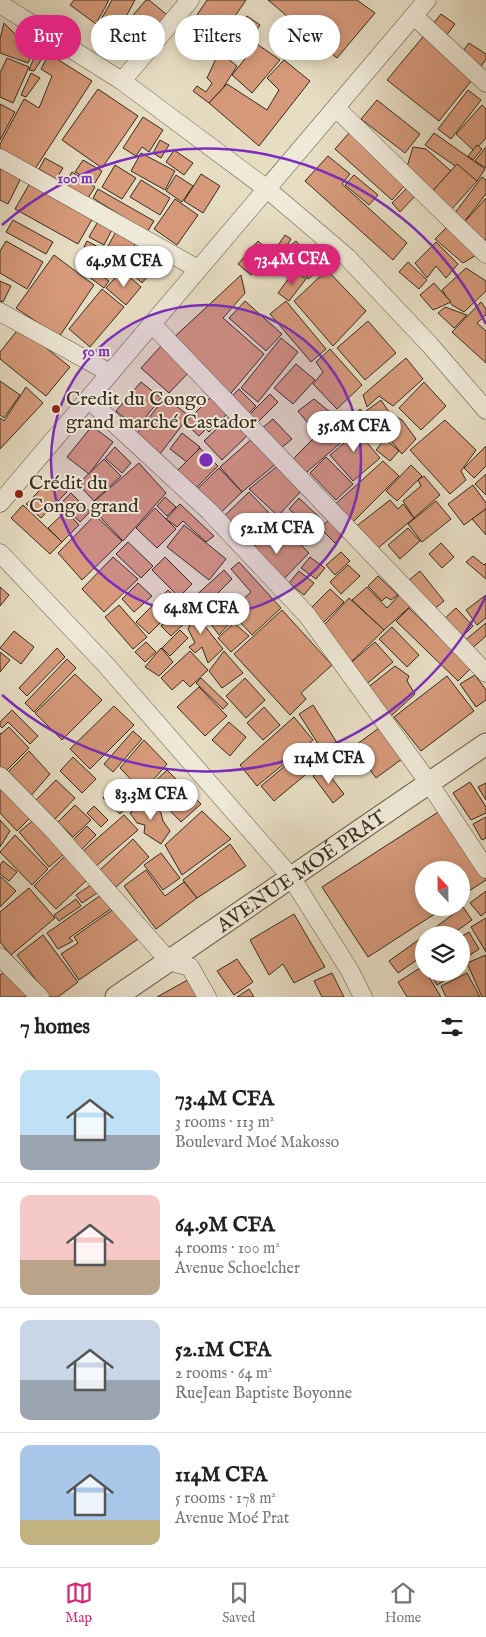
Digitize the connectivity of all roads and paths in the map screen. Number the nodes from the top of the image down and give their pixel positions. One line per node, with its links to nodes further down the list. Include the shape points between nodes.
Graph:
1 (190, 0): 5 (street)
2 (427, 0): 4 (street)
3 (0, 4): 5 (street)
4 (414, 16): 6 (street); 7 (street)
5 (122, 81): 9 (street)
6 (486, 83)
7 (336, 108): 9 (street); 10 (street)
8 (0, 158): 11 (street)
9 (267, 189): 11 (street); 16 (street, via 347,257)
10 (486, 254)
11 (198, 269): 13 (street)
12 (0, 312): 14 (street)
13 (152, 324): 14 (street); 19 (street)
14 (110, 373): 15 (street)
15 (88, 399): 17 (street); 22 (street, via 208,511 307,615)
16 (486, 410)
17 (0, 503)
18 (0, 553): 24 (street, via 106,665)
19 (486, 673)
20 (486, 744): 22 (street, AVENUE MOÉ PRAT)
21 (0, 776): 26 (street)
22 (429, 783): 23 (street); 24 (street, AVENUE MOÉ PRAT)
23 (486, 869)
24 (291, 877): 26 (street, AVENUE MOÉ PRAT); 30 (street)
25 (0, 957): 27 (street)
26 (169, 961): 28 (street, AVENUE MOÉ PRAT); 29 (street, via 190,967)
27 (40, 997)
28 (116, 997)
29 (207, 997)
30 (363, 997)

